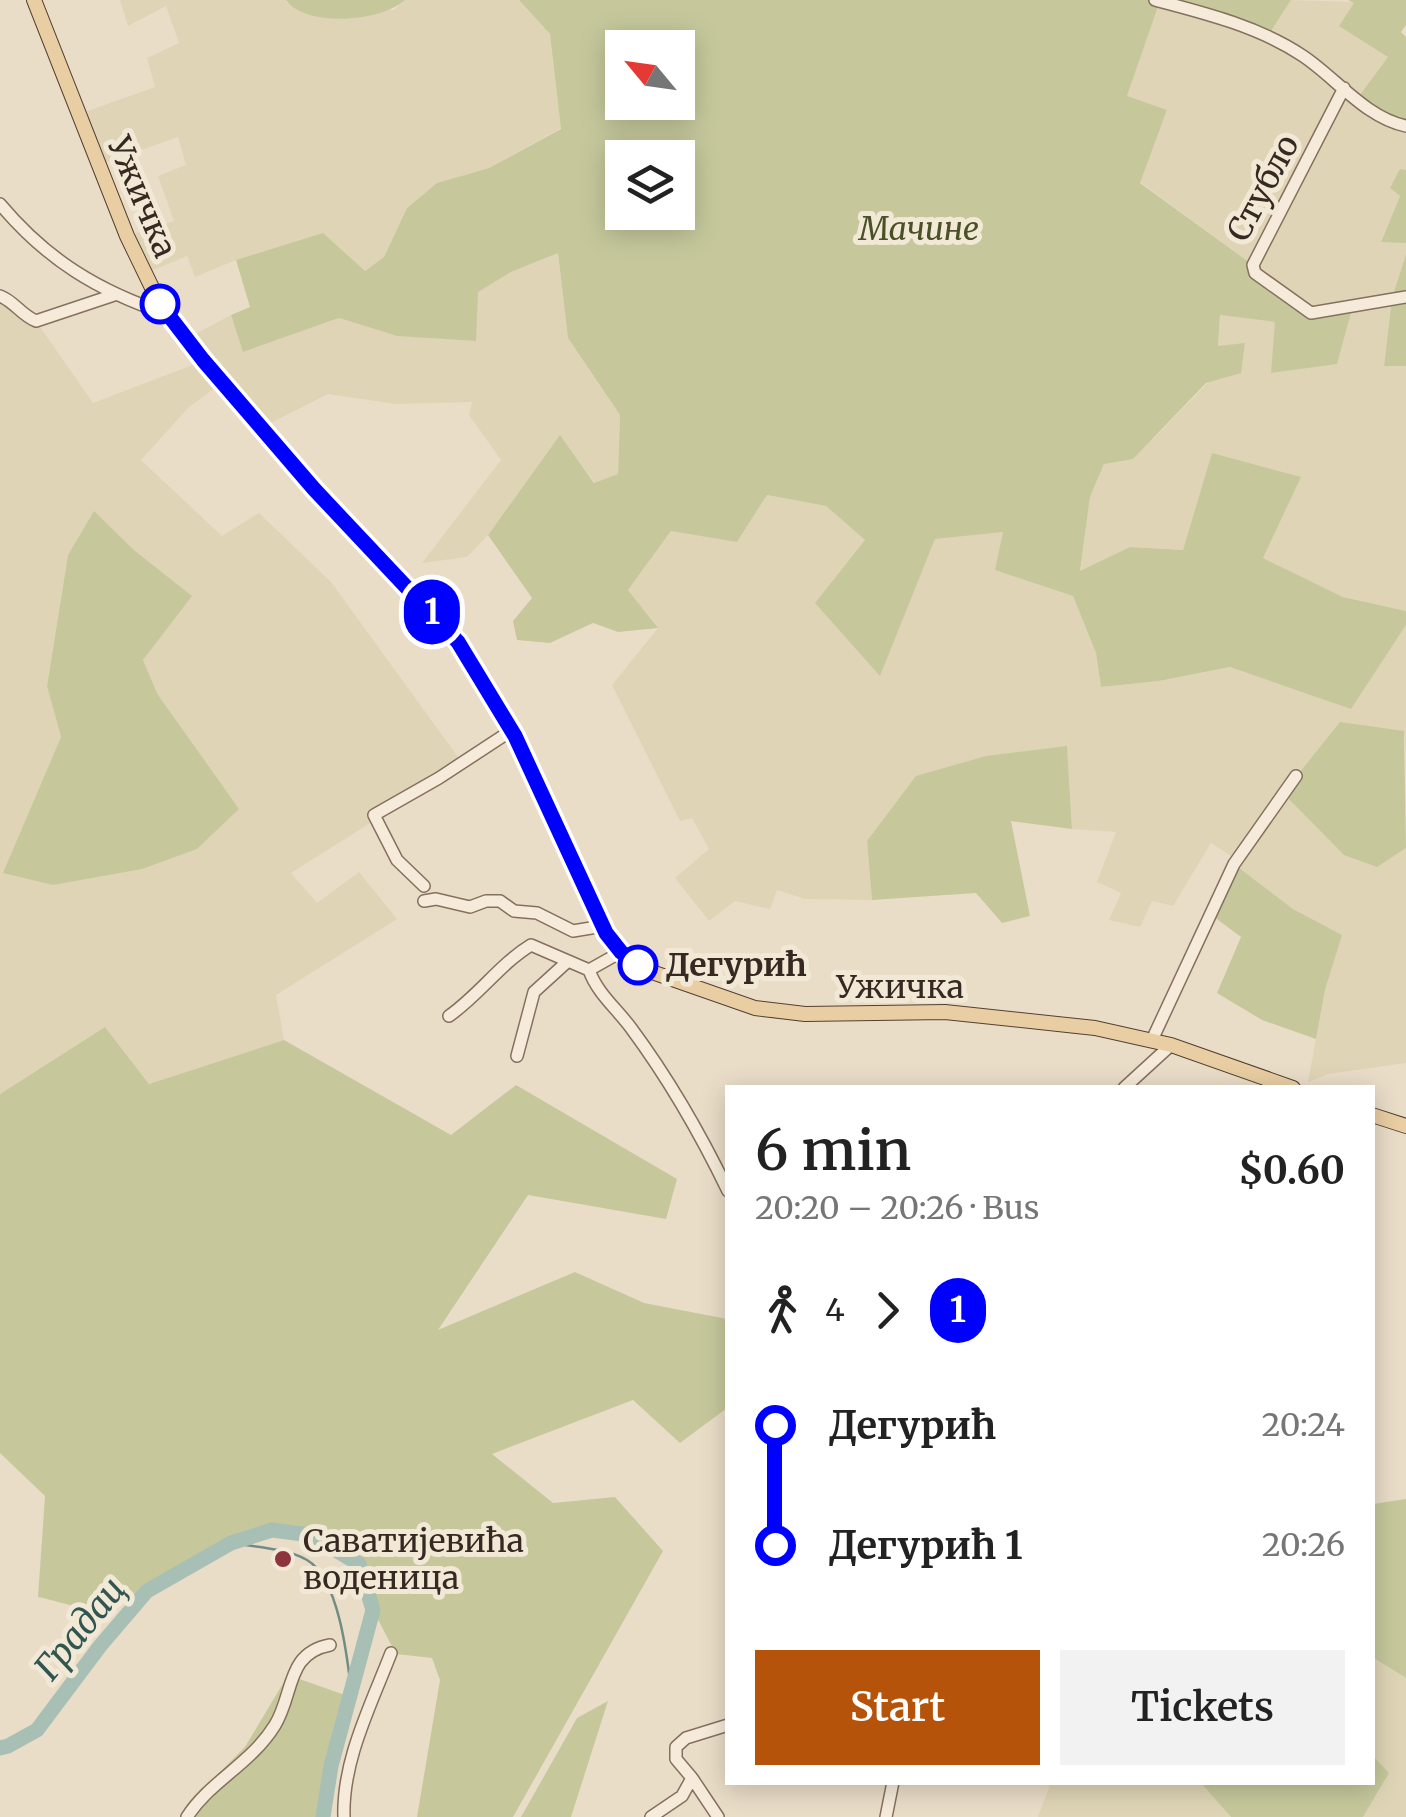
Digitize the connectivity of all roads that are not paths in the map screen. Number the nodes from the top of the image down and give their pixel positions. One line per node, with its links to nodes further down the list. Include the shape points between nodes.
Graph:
1 (34, 0): 9 (main road, Ужичка, via 127,236)
2 (1155, 0): 3 (street, via 1268,36)
3 (1344, 88): 4 (street, via 1388,122); 8 (street, Стубло, via 1254,273 1311,312)
4 (1406, 126)
5 (0, 204): 6 (street, via 52,258)
6 (114, 295): 7 (street, via 36,321); 9 (street)
7 (0, 296)
8 (1406, 297)
9 (168, 314): 10 (main road, Ужичка, via 314,489 445,626)
10 (512, 730): 12 (street, via 374,814 397,860); 14 (main road, Ужичка)
11 (1296, 776): 19 (street, via 1234,864)
12 (424, 886)
13 (424, 901): 14 (street, via 470,907 500,901 574,931)
14 (603, 926): 15 (main road, Ужичка)
15 (621, 952): 17 (street); 19 (main road, Ужичка, via 667,980 767,1010 969,1014)
16 (567, 962): 17 (street); 18 (street, via 531,945); 21 (street, via 534,992)
17 (589, 970): 26 (street)
18 (449, 1016)
19 (1152, 1040): 20 (main road, Ужичка)
20 (1171, 1045): 22 (street); 23 (main road, Ужичка)
21 (517, 1056)
22 (1127, 1085)
23 (1284, 1085)
24 (1375, 1116): 25 (main road)
25 (1406, 1126)
26 (725, 1186)
27 (330, 1645): 32 (street, via 301,1660 264,1741)
28 (391, 1654): 33 (street, via 349,1764)
29 (725, 1726): 30 (street, via 676,1747 676,1760)
30 (692, 1778): 34 (street, via 682,1796); 35 (street)
31 (892, 1785): 36 (street)
32 (187, 1817)
33 (344, 1817)
34 (651, 1817)
35 (718, 1817)
36 (886, 1817)

